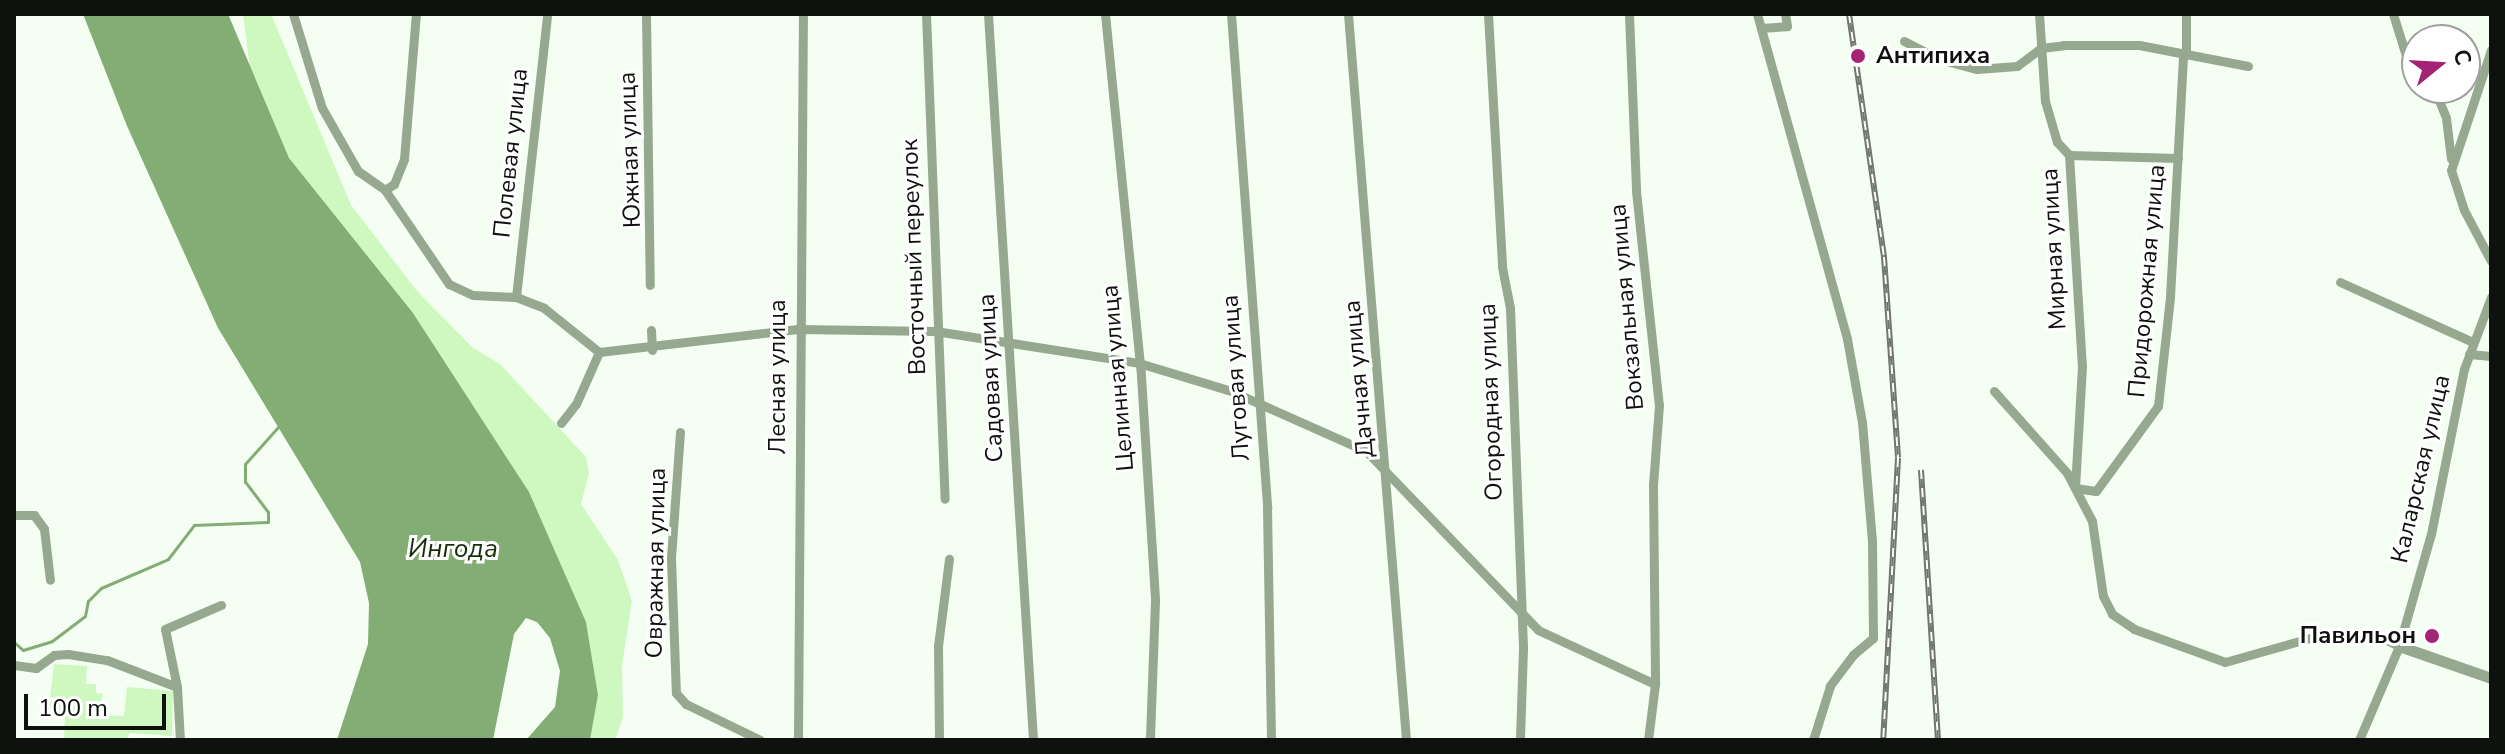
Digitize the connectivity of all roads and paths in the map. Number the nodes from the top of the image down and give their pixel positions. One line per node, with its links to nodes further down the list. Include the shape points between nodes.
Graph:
1 (293, 14): 29 (street, via 322,108 358,171)
2 (416, 14): 29 (street, via 404,159 394,184)
3 (547, 14): 33 (street, Полевая улица)
4 (646, 14): 32 (street, Южная улица)
5 (803, 14): 35 (street, Лесная улица)
6 (926, 14): 37 (street, Восточный переулок)
7 (988, 14): 38 (street, Садовая улица)
8 (1105, 14): 44 (street, Целинная улица)
9 (1231, 14): 46 (street, Луговая улица)
10 (1348, 14): 49 (street, Дачная улица)
11 (1488, 14): 56 (street, Огородная улица, via 1502,267 1510,308)
12 (1629, 14): 60 (street, Вокзальная улица, via 1636,191 1659,405 1653,485)
13 (1757, 14): 18 (street)
14 (1785, 14): 18 (street, via 1787,26)
15 (2039, 14): 21 (street, Мирная улица)
16 (2186, 14): 23 (street, Придорожная улица)
17 (2393, 14): 19 (street)
18 (1761, 28): 72 (street, via 1847,339 1862,422 1872,542 1873,638 1830,686)
19 (2401, 40)
20 (1904, 41): 21 (street, via 1939,59 1977,69 2017,66)
21 (2041, 48): 23 (street, via 2139,45); 26 (street, Мирная улица, via 2045,101 2057,142)
22 (2491, 50): 28 (street)
23 (2184, 55): 24 (street); 27 (street, Придорожная улица)
24 (2248, 66)
25 (2440, 104): 28 (street)
26 (2069, 155): 27 (street); 50 (street, Мирная улица, via 2082,366)
27 (2178, 158): 50 (street, Придорожная улица, via 2158,406 2096,491)
28 (2451, 170): 30 (street, via 2464,210)
29 (385, 190): 33 (street, via 449,284 473,295)
30 (2491, 261)
31 (2340, 282): 39 (street)
32 (650, 285)
33 (516, 297): 41 (street, via 544,308)
34 (2491, 297): 39 (street, Каларская улица)
35 (798, 329): 37 (street); 40 (street); 64 (street, Лесная улица)
36 (651, 330): 40 (street)
37 (935, 331): 38 (street); 51 (street, Восточный переулок)
38 (1010, 341): 44 (street, via 1036,350); 66 (street, Садовая улица)
39 (2473, 342): 42 (street, Каларская улица)
40 (652, 350): 41 (street)
41 (599, 352): 47 (street, via 576,404)
42 (2469, 354): 43 (street); 57 (street, Каларская улица, via 2431,534)
43 (2491, 356)
44 (1139, 363): 46 (street); 67 (street, Целинная улица, via 1155,601)
45 (1994, 391): 50 (street)
46 (1257, 403): 49 (street, via 1366,451); 68 (street, Луговая улица, via 1268,524)
47 (561, 423)
48 (680, 432): 63 (street, Овражная улица, via 671,559 676,693 686,704)
49 (1387, 472): 56 (street); 69 (street, Дачная улица)
50 (2075, 488): 57 (street, via 2092,521 2103,596 2112,614 2134,629 2225,662 2324,634 2375,634)
51 (945, 499)
52 (14, 515): 54 (street, via 34,515 44,529)
53 (949, 559): 65 (street, via 938,646)
54 (50, 580)
55 (221, 605): 61 (street, via 165,629)
56 (1521, 612): 60 (street, via 1550,639); 70 (street, Огородная улица)
57 (2399, 646): 59 (street); 73 (street, Каларская улица)
58 (14, 665): 61 (street, via 36,668 54,655 68,654 107,660)
59 (2491, 678)
60 (1655, 684): 71 (street, Вокзальная улица)
61 (177, 687): 62 (street)
62 (180, 740)
63 (760, 740)
64 (798, 740)
65 (939, 740)
66 (1033, 740)
67 (1150, 740)
68 (1271, 740)
69 (1406, 740)
70 (1520, 740)
71 (1648, 740)
72 (1813, 740)
73 (2359, 740)

